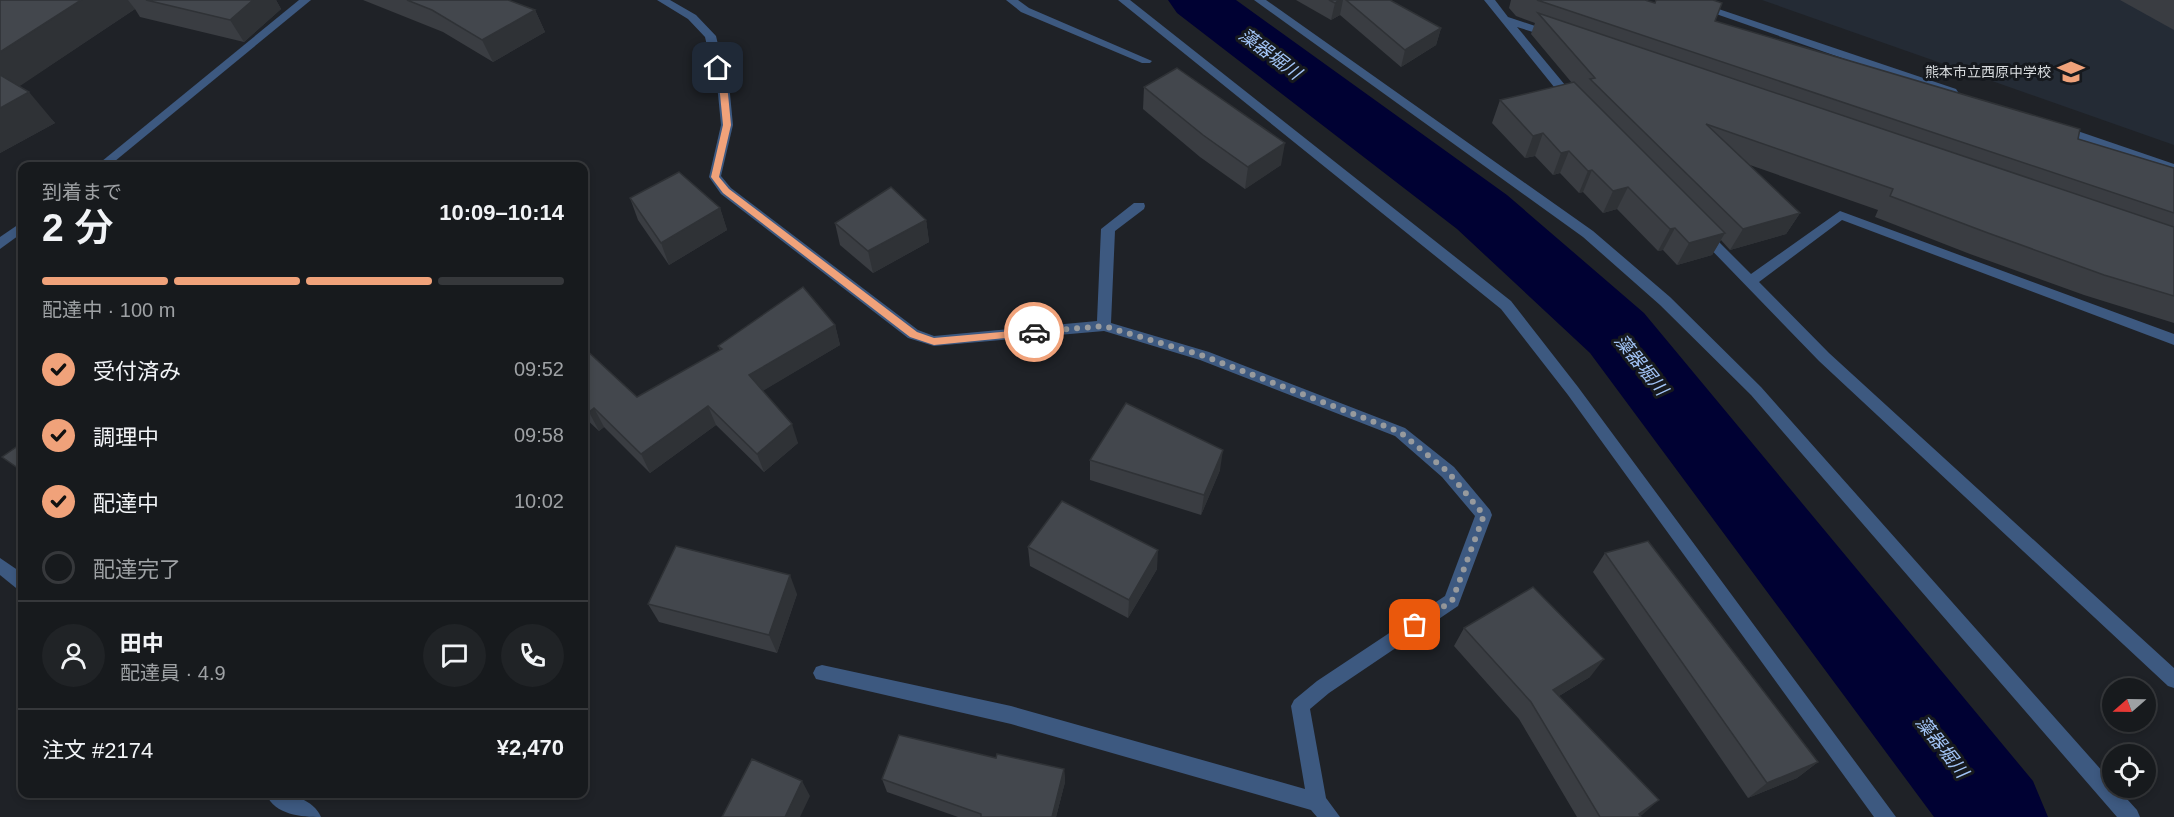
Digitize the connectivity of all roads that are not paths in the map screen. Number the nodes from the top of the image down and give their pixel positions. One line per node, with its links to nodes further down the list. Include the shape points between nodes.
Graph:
1 (306, 0): 14 (street)
2 (662, 0): 21 (street, via 692,17 710,36 727,125 715,177 726,191 913,334 934,341)
3 (1011, 0): 10 (street, via 1025,10)
4 (1123, 0): 31 (street, via 1506,305)
5 (1259, 0): 32 (street, via 1588,234 1665,301 1764,400)
6 (1490, 0): 8 (street)
7 (1681, 0): 11 (street)
8 (1505, 19): 9 (street); 12 (street)
9 (1562, 38)
10 (1146, 61)
11 (1961, 95)
12 (1584, 112)
13 (2051, 126): 15 (street)
14 (107, 162)
15 (2174, 168)
16 (1139, 206): 21 (street, via 1108,230)
17 (1692, 223): 20 (street)
18 (18, 230): 19 (street)
19 (0, 244)
20 (1750, 282): 22 (street, via 1840,215); 26 (street, via 1824,357)
21 (1104, 326): 28 (street, via 1204,356 1400,432 1448,472 1484,515 1452,601 1300,706)
22 (2174, 340)
23 (0, 564): 24 (street)
24 (18, 580)
25 (822, 673): 28 (street, via 1011,715)
26 (2174, 680)
27 (281, 798): 29 (street)
28 (1317, 802): 30 (street)
29 (311, 817)
30 (1329, 817)
31 (1886, 817)
32 (2130, 817)

